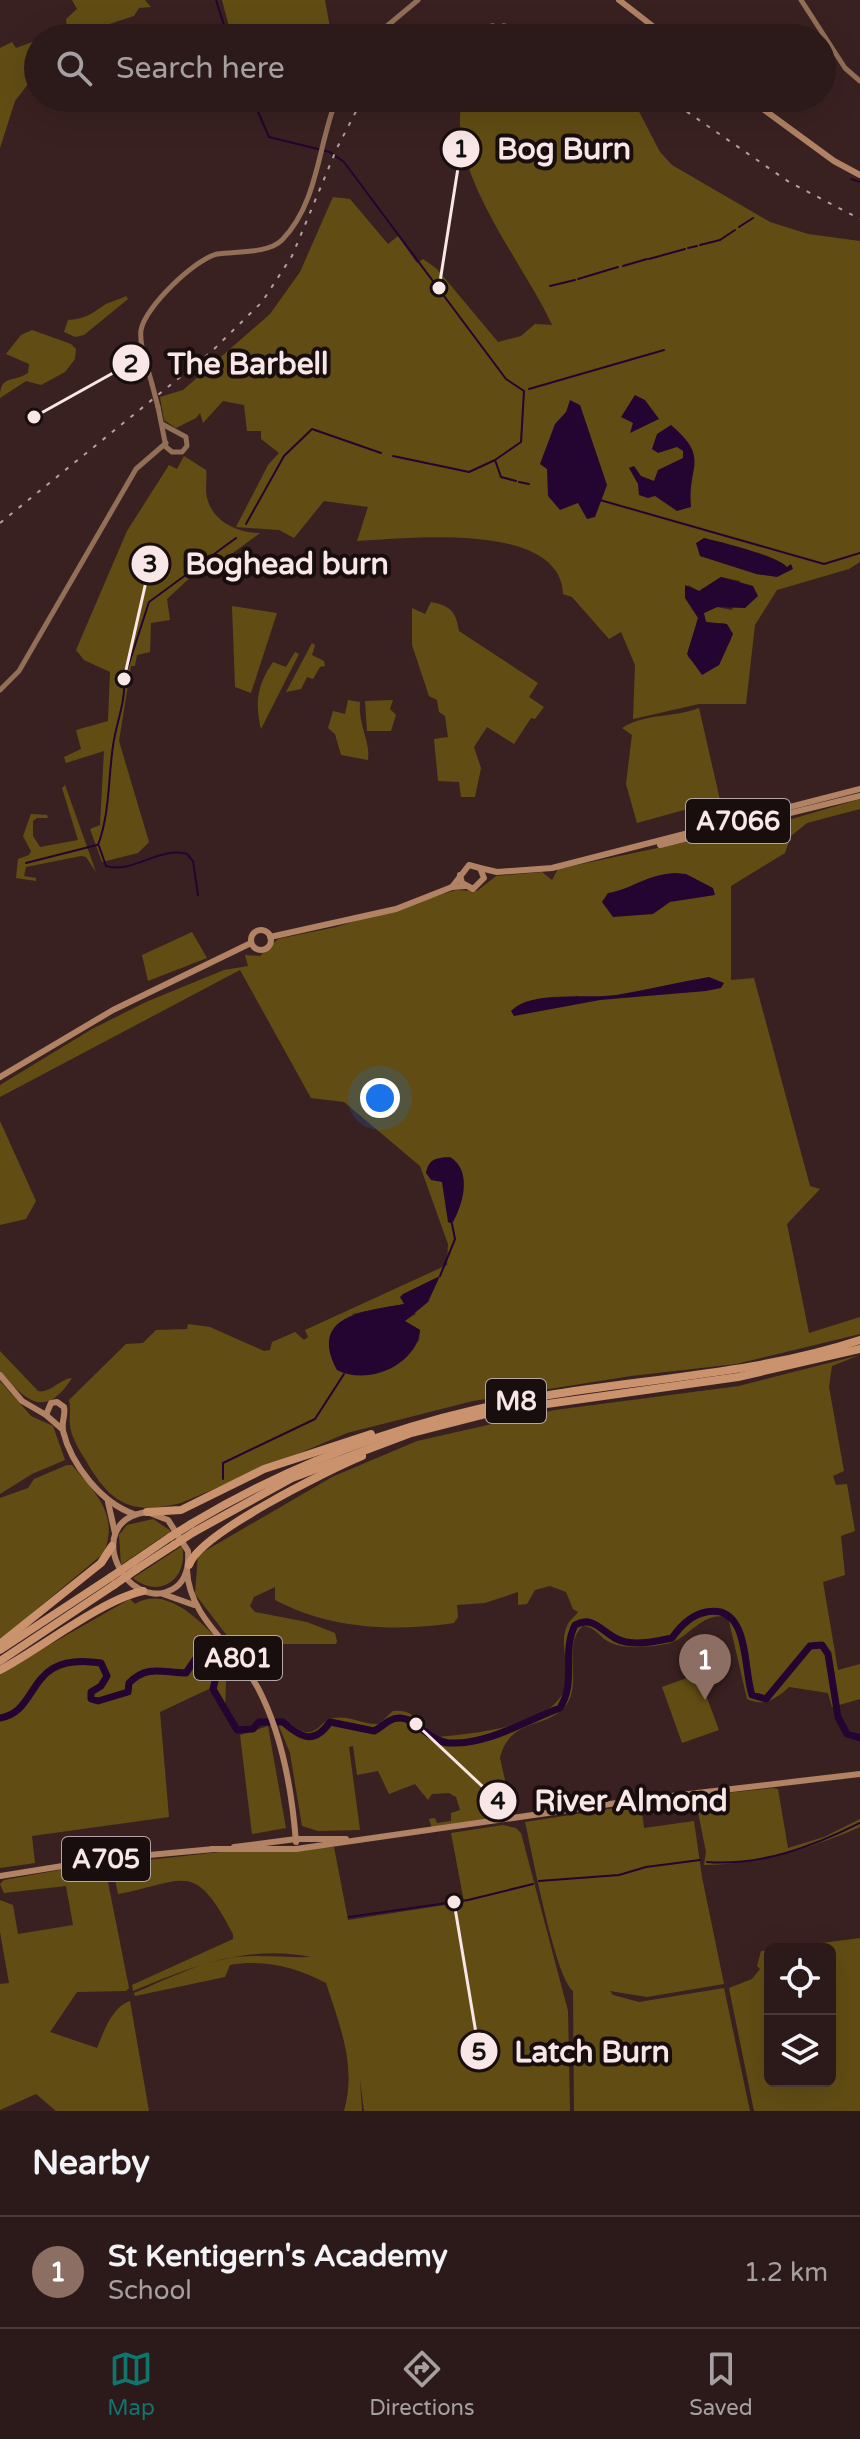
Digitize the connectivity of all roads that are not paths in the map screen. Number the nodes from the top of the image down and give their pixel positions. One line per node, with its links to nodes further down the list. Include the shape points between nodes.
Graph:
1 (418, 0): 4 (main road)
2 (619, 0): 5 (main road)
3 (801, 0): 6 (main road)
4 (392, 24)
5 (650, 24)
6 (817, 24)
7 (836, 54): 8 (main road)
8 (860, 81)
9 (333, 112): 12 (main road, bridge, via 308,194 282,241 270,248 201,260 151,311 141,339)
10 (767, 112): 11 (main road)
11 (860, 175)
12 (162, 424): 13 (main road); 14 (main road)
13 (173, 432): 14 (main road); 15 (main road, via 183,434 187,446 178,453)
14 (166, 441): 15 (main road); 16 (main road)
15 (169, 450): 16 (main road)
16 (155, 453): 17 (main road, via 136,469 19,671)
17 (0, 690)
18 (860, 789): 20 (main road, A7066)
19 (860, 796): 20 (main road, A7066)
20 (617, 852): 22 (main road, A7066, via 552,868)
21 (480, 868): 22 (main road, A7066); 23 (main road, via 469,865); 24 (main road)
22 (497, 872): 24 (main road, A7066)
23 (460, 875): 25 (main road); 26 (main road)
24 (484, 878): 25 (main road, A7066, via 477,887)
25 (465, 886): 26 (main road, A7066)
26 (452, 887): 27 (main road, A7066, via 396,909)
27 (270, 937): 28 (main road, A7066, via 257,930); 28 (main road, A7066, via 264,949)
28 (251, 943): 29 (main road, A7066, via 79,1028)
29 (0, 1077)
30 (860, 1340): 33 (highway, M8, via 765,1366)
31 (860, 1349): 36 (highway, M8, via 738,1377 548,1402)
32 (0, 1375): 34 (main road, via 22,1401)
33 (545, 1396): 38 (highway, M8, via 398,1426 264,1469 181,1510); 40 (highway, M8, via 396,1431 245,1492)
34 (46, 1411): 35 (main road); 35 (main road, via 54,1402 62,1404 65,1414)
35 (58, 1420): 37 (main road, via 71,1456)
36 (453, 1422): 40 (highway, M8, via 303,1473); 43 (highway, M8, via 315,1477 204,1544)
37 (107, 1500): 39 (main road); 41 (main road)
38 (147, 1512): 39 (main road); 43 (main road, A801, via 176,1529)
39 (134, 1514): 41 (main road)
40 (192, 1528): 44 (highway, M8, bridge)
41 (115, 1533): 42 (main road)
42 (112, 1546): 45 (main road, via 124,1575); 48 (highway, M8, via 101,1563)
43 (189, 1564): 46 (main road, via 178,1586); 47 (main road, A801)
44 (112, 1581): 48 (highway, M8); 49 (highway, M8)
45 (143, 1591): 46 (main road, A801); 50 (highway, via 118,1598)
46 (160, 1593): 47 (main road, A801)
47 (194, 1605): 53 (main road, A801, via 258,1689 271,1722)
48 (0, 1647)
49 (0, 1661)
50 (0, 1670)
51 (860, 1774): 52 (main road, A705)
52 (363, 1839): 53 (main road, A705); 53 (main road, A705)
53 (296, 1844): 54 (main road, A705, via 106,1859)
54 (0, 1876)

